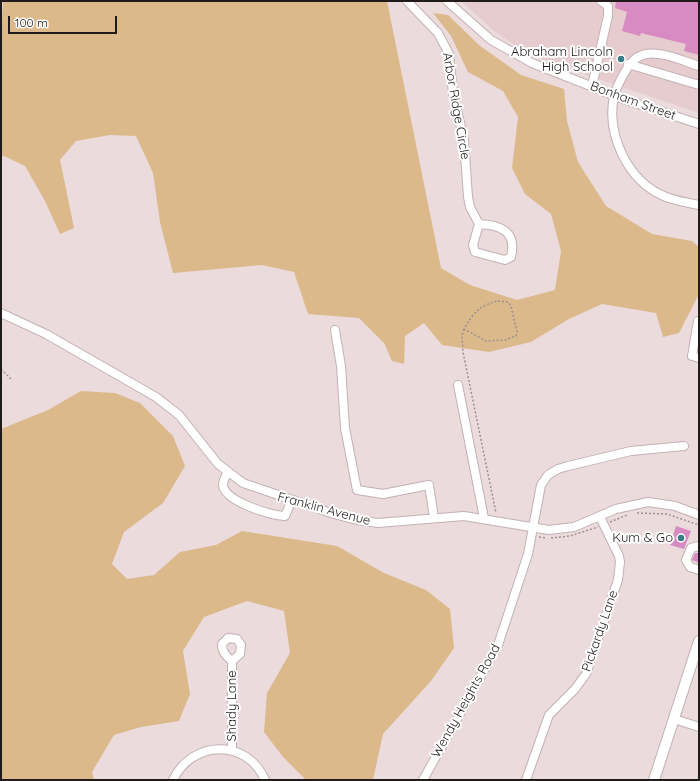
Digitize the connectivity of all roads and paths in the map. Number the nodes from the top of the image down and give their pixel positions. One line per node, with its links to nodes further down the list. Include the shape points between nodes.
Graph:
1 (407, 1): 11 (street, Arbor Ridge Circle, via 438,33 449,54 453,93 464,140 468,197)
2 (447, 1): 7 (street, Bonham Street, via 502,47 532,63)
3 (601, 1): 7 (street, via 608,6 608,16)
4 (628, 64): 5 (street, via 646,54 663,55); 6 (street); 8 (street)
5 (699, 66)
6 (699, 85)
7 (592, 86): 8 (street, Bonham Street)
8 (614, 95): 9 (street, Bonham Street); 10 (street, via 612,119 615,134 619,148 632,170 645,183 666,196)
9 (699, 124)
10 (699, 205)
11 (479, 224): 11 (street, via 503,229 509,234 513,244 511,257 505,260 475,252 473,245)
12 (1, 313): 21 (street, Franklin Avenue, via 46,334 156,397 186,423)
13 (698, 320): 16 (street, via 692,356)
14 (464, 329): 14 (path, via 479,308 491,302 504,301 511,306 517,332 514,338 486,341); 28 (path, via 463,352)
15 (335, 330): 26 (street, via 341,366 345,428 357,490 383,494 430,485)
16 (699, 358)
17 (1, 369): 18 (path)
18 (12, 379)
19 (458, 385): 27 (street)
20 (684, 446): 31 (street, Wendy Heights Road, via 631,451 558,469 548,475 541,485)
21 (227, 473): 22 (street, Franklin Avenue, via 252,488); 22 (street, via 223,484 225,490 245,506 285,516)
22 (292, 500): 26 (street, Franklin Avenue, via 371,523)
23 (629, 514): 29 (path)
24 (633, 514): 30 (path, via 667,514)
25 (699, 515): 29 (street, Franklin Avenue, via 675,506 648,502 626,506)
26 (434, 518): 27 (street, Franklin Avenue)
27 (484, 518): 28 (street, Franklin Avenue)
28 (496, 521): 31 (street, Franklin Avenue)
29 (602, 521): 31 (street, Franklin Avenue, via 549,530); 31 (path, via 580,534 560,538 539,537); 43 (street, Pickardy Lane, via 619,556 618,580 586,674 549,715)
30 (699, 524)
31 (533, 528): 42 (street, Wendy Heights Road, via 528,554 498,645)
32 (699, 546): 33 (street, via 690,548 686,560 690,567)
33 (699, 570)
34 (699, 641): 35 (main road)
35 (697, 653): 37 (main road)
36 (232, 661): 39 (street, Shady Lane)
37 (674, 719): 38 (street); 44 (main road)
38 (699, 727)
39 (232, 751): 40 (street, via 218,749 197,754 181,766); 41 (street, via 247,757 258,767)
40 (172, 780)
41 (266, 780)
42 (423, 780)
43 (526, 780)
44 (654, 780)

